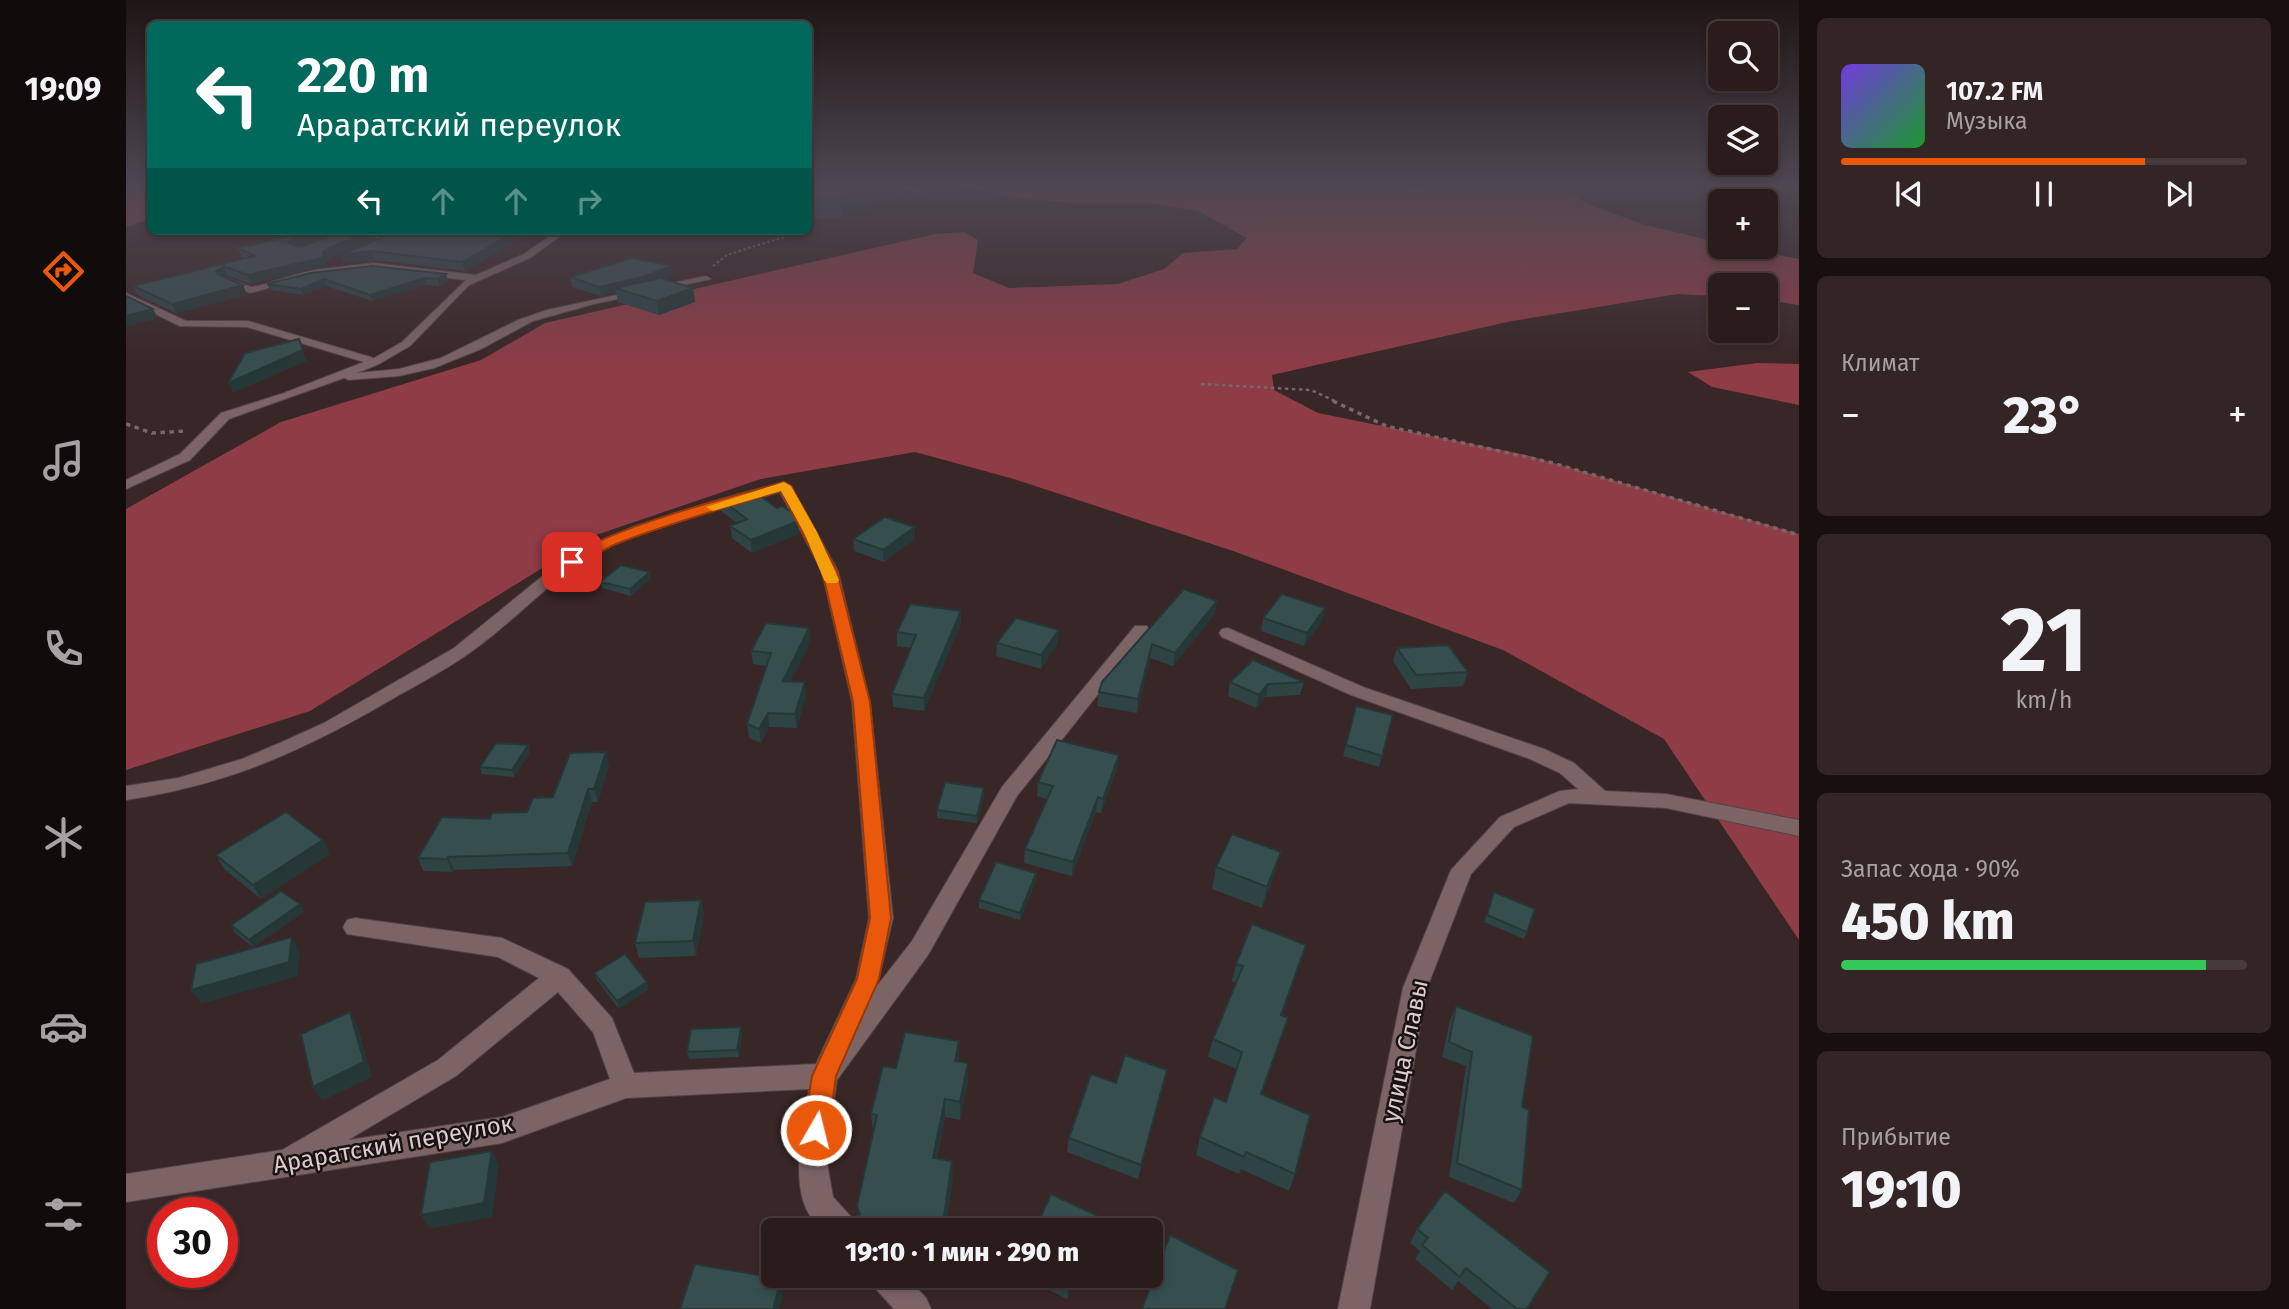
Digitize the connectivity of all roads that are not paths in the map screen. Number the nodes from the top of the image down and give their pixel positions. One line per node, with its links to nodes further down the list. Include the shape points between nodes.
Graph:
1 (375, 246): 3 (street)
2 (541, 246): 6 (street)
3 (363, 251)
4 (338, 260): 5 (street)
5 (331, 271): 6 (street, via 392,267); 8 (street, via 250,290)
6 (476, 278): 10 (street, via 455,292 406,344)
7 (706, 279): 11 (street, via 544,314 421,370)
8 (227, 281)
9 (126, 296): 10 (street, via 184,324 248,324)
10 (375, 362): 11 (street)
11 (339, 377): 12 (street, via 225,416 185,457)
12 (126, 485)
13 (1141, 630): 20 (street, via 1009,792 920,948)
14 (1228, 634): 16 (street, via 1357,691 1537,754 1567,768)
15 (126, 793): 20 (street, via 178,785 289,747 460,652 594,548 784,486 830,571 862,702 881,918 868,979)
16 (1599, 797): 17 (street, улица Славы, via 1665,801); 27 (street, улица Славы, via 1567,796 1507,822 1462,870 1415,988)
17 (1799, 828)
18 (355, 927): 19 (street, via 502,948)
19 (559, 976): 21 (street, via 603,1026); 22 (street, via 447,1068)
20 (824, 1076): 21 (street, Араратский переулок); 24 (street, via 812,1157 820,1204)
21 (626, 1086): 22 (street, Араратский переулок, via 502,1130)
22 (283, 1163): 23 (street, Араратский переулок)
23 (126, 1188)
24 (833, 1218)
25 (897, 1288): 26 (street)
26 (915, 1309)
27 (1354, 1309)

